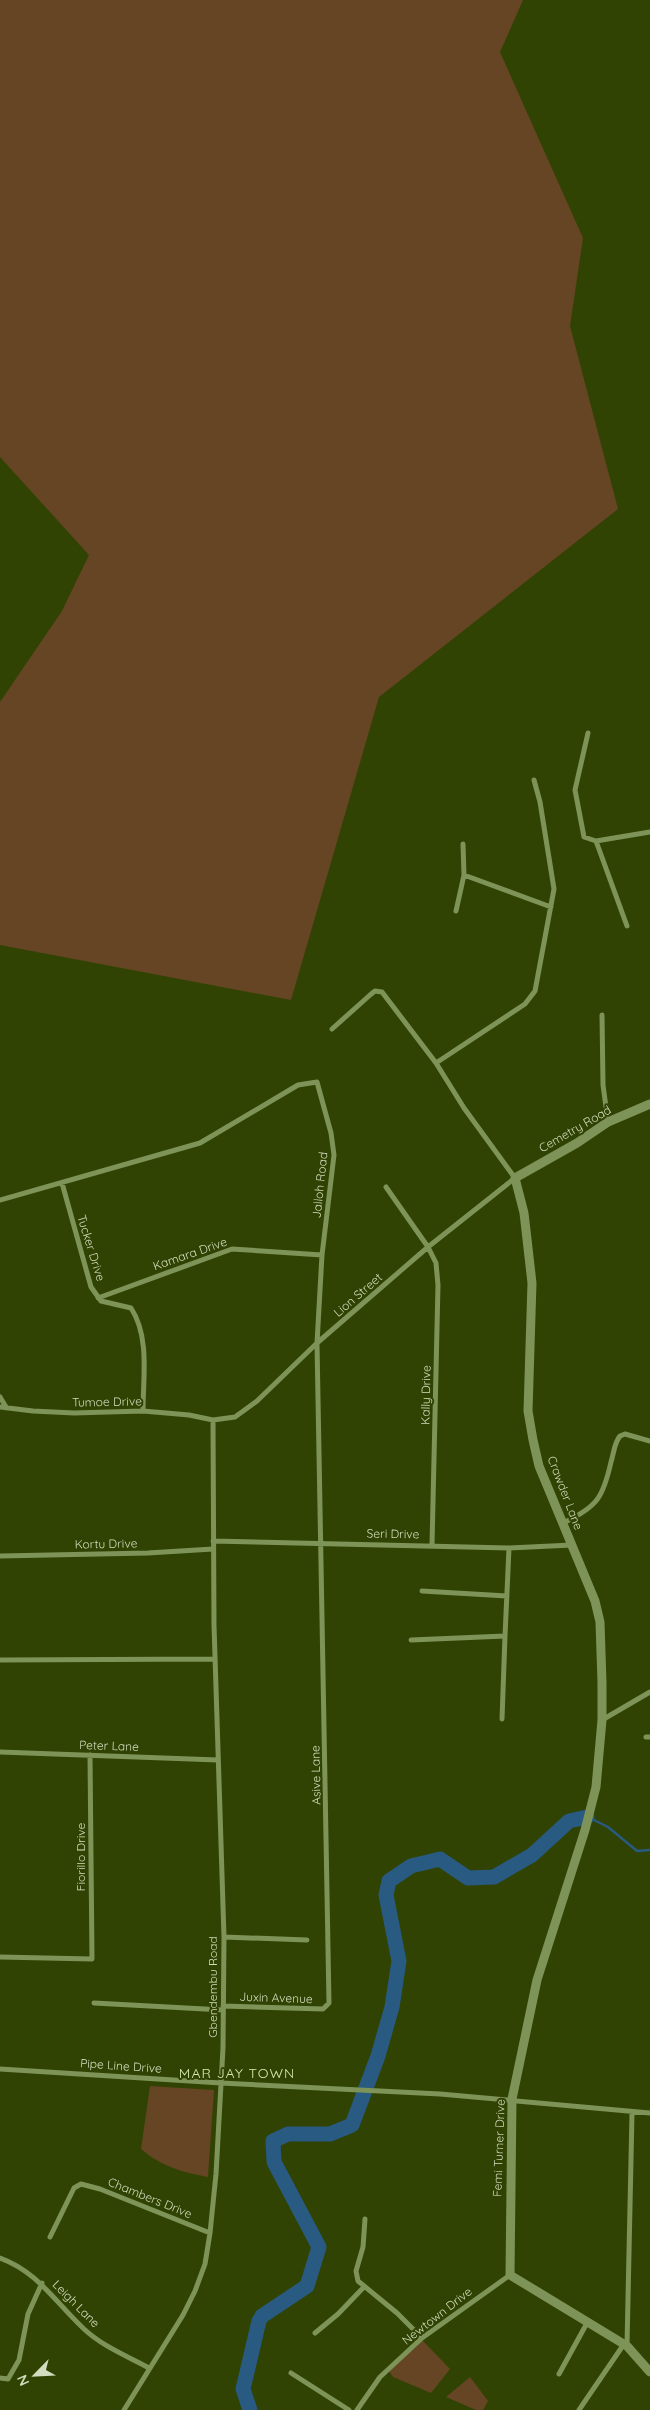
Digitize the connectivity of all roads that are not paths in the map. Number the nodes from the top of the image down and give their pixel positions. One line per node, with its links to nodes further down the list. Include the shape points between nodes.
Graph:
1 (588, 733): 4 (street, via 575,790 584,837)
2 (534, 780): 7 (street, via 553,880)
3 (650, 832): 4 (street)
4 (596, 841): 9 (street)
5 (463, 844): 6 (street)
6 (464, 875): 7 (street); 8 (street)
7 (551, 906): 12 (street, via 535,991 525,1004)
8 (456, 912)
9 (627, 926)
10 (602, 1015): 14 (street, via 603,1084)
11 (332, 1029): 12 (street, via 375,991 382,992)
12 (436, 1063): 15 (street)
13 (650, 1104): 14 (street, Cemetry Road)
14 (608, 1122): 15 (street, Cemetry Road)
15 (514, 1178): 19 (street, Lion Street); 28 (street, Crawder Lane, via 524,1213 532,1282 528,1411 539,1466)
16 (62, 1183): 18 (street, Jalloh Road); 20 (street, Jalloh Road, via 200,1143 298,1084 317,1082 333,1144); 21 (street, Tucker Drive, via 86,1272)
17 (386, 1187): 19 (street, Kally Drive)
18 (0, 1200)
19 (428, 1247): 22 (street, Lion Street); 31 (street, Kally Drive, via 436,1263 438,1286)
20 (322, 1255): 21 (street, Kamara Drive, via 232,1249); 22 (street, Jalloh Road)
21 (98, 1298): 25 (street, Tucker Drive, via 131,1308 138,1320 142,1335)
22 (317, 1343): 26 (street, Lion Street, via 257,1401 235,1417); 30 (street, Jalloh Road)
23 (0, 1397): 24 (street)
24 (3, 1407): 25 (street, Tumoe Drive, via 74,1413)
25 (143, 1411): 26 (street, Tumoe Drive)
26 (213, 1420): 29 (street, Gbendembu Road)
27 (650, 1441): 28 (street, via 625,1434 620,1436 597,1502 585,1513)
28 (563, 1524): 32 (street, Crawder Lane)
29 (213, 1541): 30 (street, Seri Drive); 34 (street, Gbendembu Road)
30 (322, 1543): 31 (street, Seri Drive); 53 (street, Asive Lane)
31 (432, 1544): 33 (street, Seri Drive)
32 (572, 1545): 33 (street, Seri Drive); 44 (street, Crawder Lane, via 600,1622)
33 (509, 1548): 37 (street)
34 (213, 1549): 35 (street, Kortu Drive); 40 (street, Gbendembu Road)
35 (0, 1556)
36 (422, 1591): 37 (street)
37 (507, 1596): 38 (street)
38 (504, 1636): 39 (street); 43 (street)
39 (411, 1640)
40 (215, 1659): 41 (street); 47 (street, Gbendembu Road)
41 (0, 1660)
42 (650, 1692): 44 (street)
43 (502, 1719)
44 (602, 1720): 48 (street, Crawder Lane, via 596,1787)
45 (0, 1752): 46 (street, Peter Lane)
46 (90, 1755): 47 (street, Peter Lane); 51 (street, Fiorillo Drive, via 92,1959)
47 (218, 1760): 49 (street, Gbendembu Road)
48 (589, 1814): 57 (street, Femi Turner Drive, via 537,1980)
49 (224, 1937): 50 (street); 54 (street, Gbendembu Road)
50 (307, 1940)
51 (0, 1957)
52 (94, 2003): 54 (street, Juxin Avenue)
53 (328, 2007): 54 (street, Juxin Avenue)
54 (223, 2008): 56 (street, Gbendembu Road)
55 (0, 2069): 56 (street, Pipe Line Drive)
56 (221, 2083): 57 (street, Pipe Line Drive); 61 (street, Gbendembu Road)
57 (512, 2099): 58 (street, Pipe Line Drive); 64 (street, Femi Turner Drive)
58 (632, 2112): 59 (street, Pipe Line Drive); 70 (street)
59 (650, 2113)
60 (365, 2219): 66 (street, via 363,2247 356,2271)
61 (210, 2233): 62 (street, Chambers Drive, via 82,2184 74,2188); 71 (street, Gbendembu Road, via 205,2264 195,2291 184,2315)
62 (50, 2237)
63 (0, 2258): 65 (street, Leigh Lane)
64 (510, 2275): 67 (street); 69 (street, Newtown Drive)
65 (42, 2283): 71 (street, Leigh Lane, via 85,2330); 75 (street, via 28,2314 19,2360 8,2379)
66 (363, 2288): 68 (street); 69 (street, via 397,2313)
67 (587, 2323): 70 (street); 74 (street)
68 (314, 2333)
69 (422, 2338): 78 (street, Newtown Drive, via 380,2377)
70 (626, 2345): 72 (street); 79 (street)
71 (149, 2368): 76 (street, Gbendembu Road)
72 (650, 2372)
73 (291, 2373): 77 (street)
74 (559, 2374)
75 (0, 2378)
76 (124, 2410)
77 (349, 2410)
78 (356, 2410)
79 (579, 2410)

